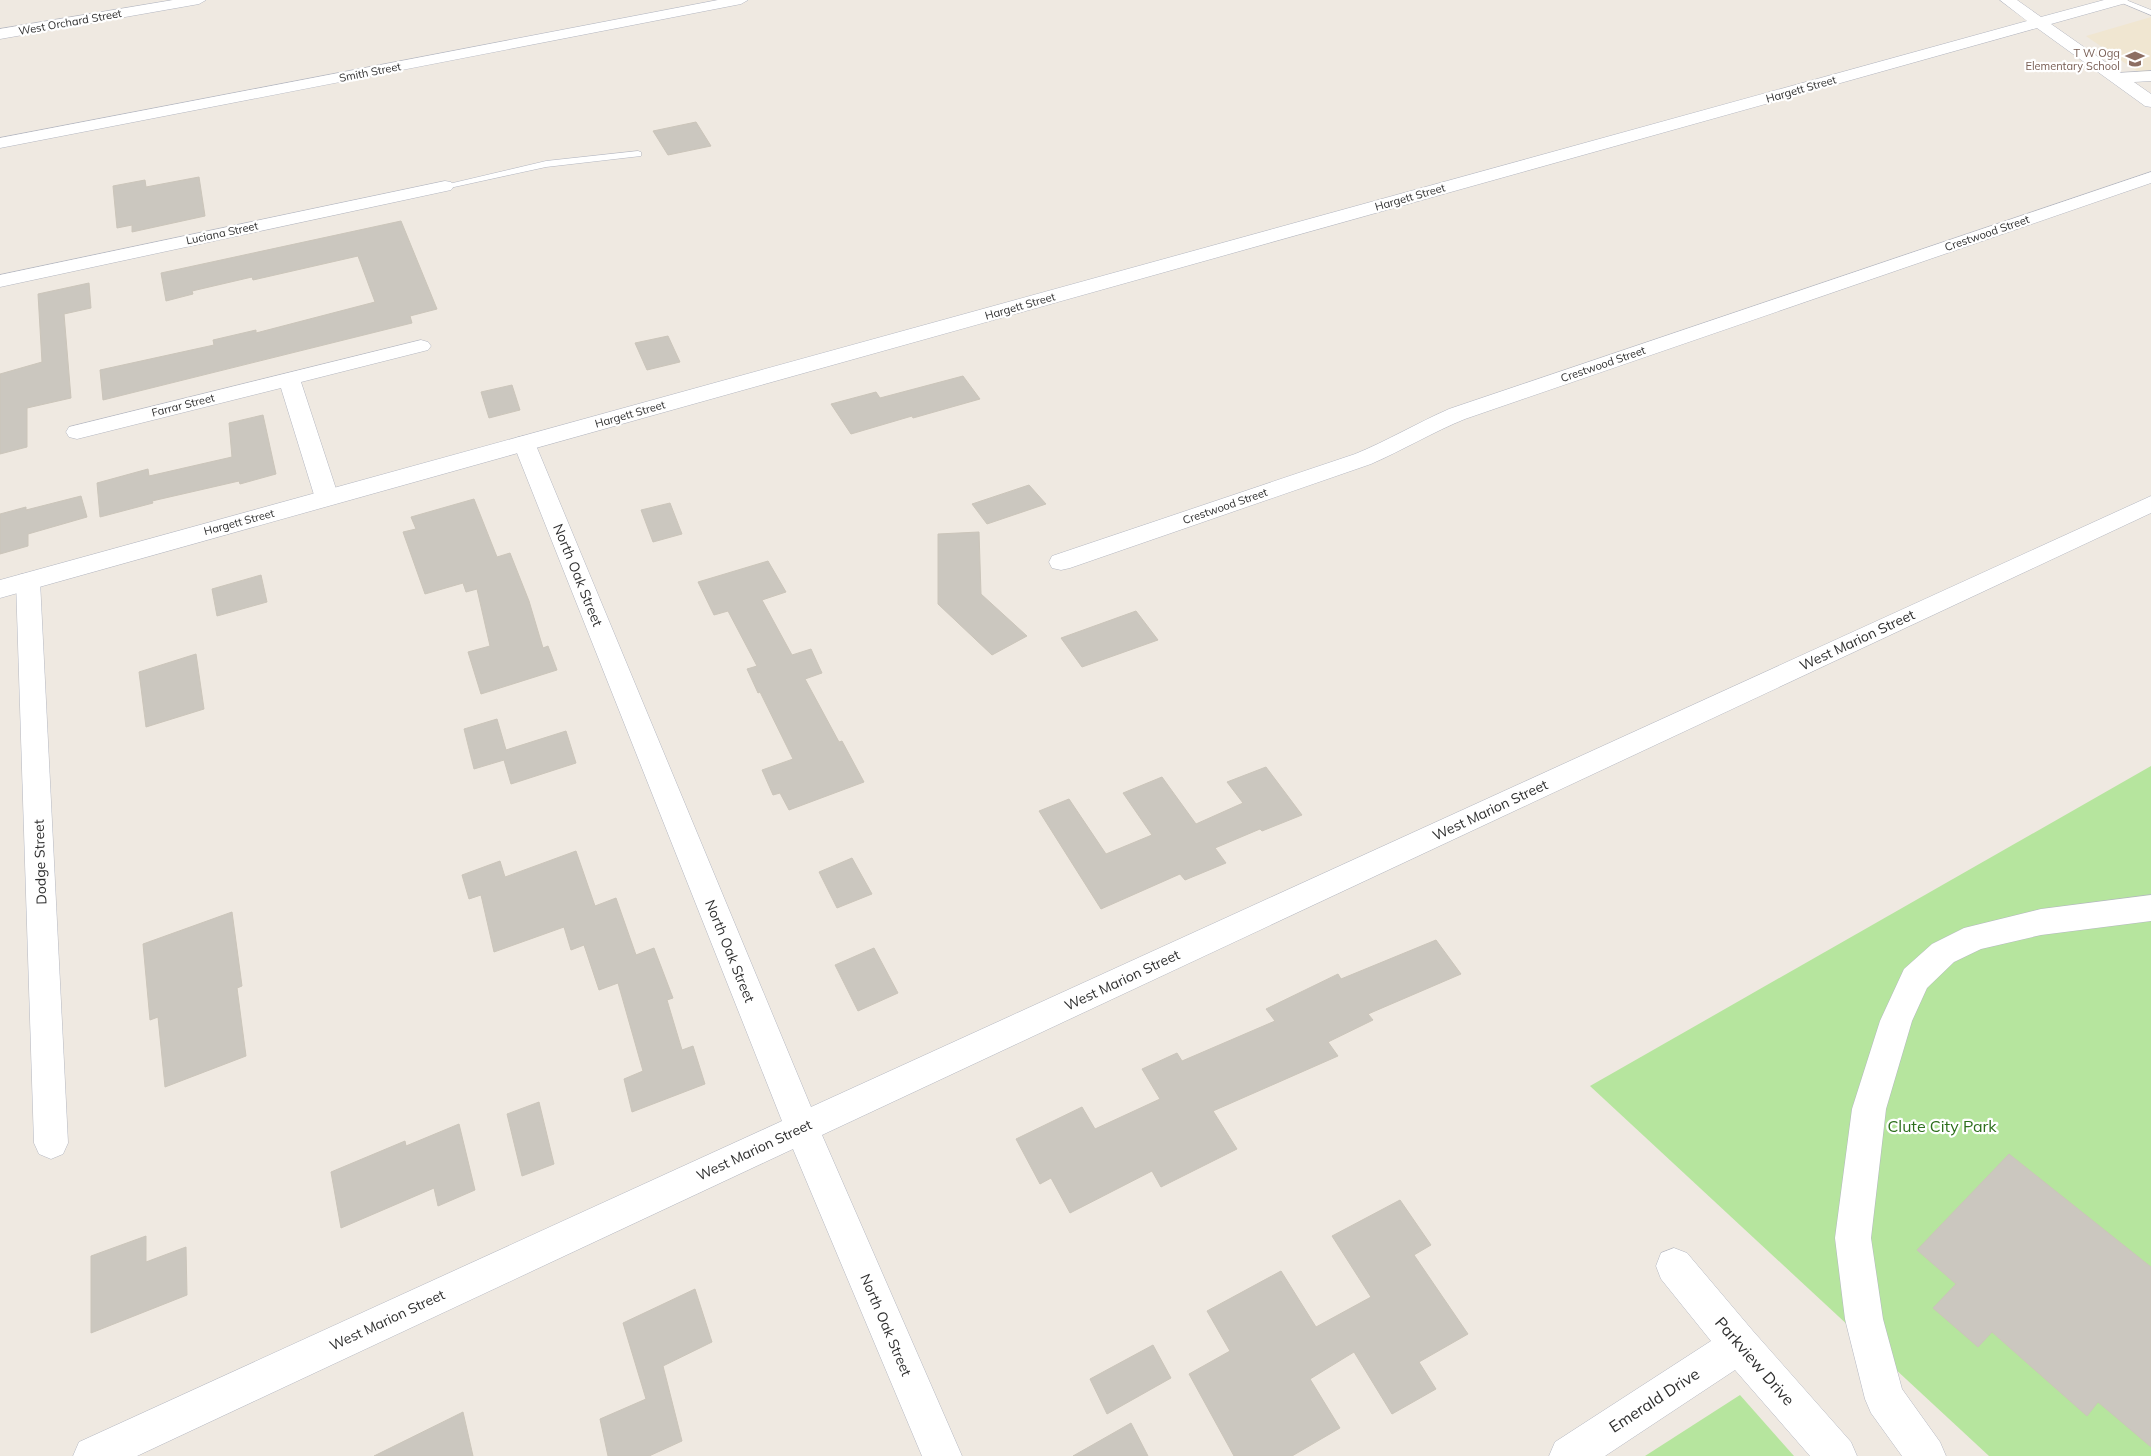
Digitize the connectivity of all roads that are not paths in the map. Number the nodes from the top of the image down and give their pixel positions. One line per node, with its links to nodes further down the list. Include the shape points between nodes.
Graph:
1 (199, 0): 7 (street, West Orchard Street)
2 (741, 0): 11 (street, Smith Street)
3 (2007, 0): 6 (street)
4 (2120, 0): 5 (lane); 6 (street, Hargett Street)
5 (2151, 13)
6 (2040, 23): 9 (street); 19 (street, Hargett Street)
7 (0, 34)
8 (2151, 76): 9 (street)
9 (2117, 78): 10 (street)
10 (2151, 102)
11 (0, 143)
12 (638, 154): 14 (lane, via 546,164)
13 (2151, 177): 22 (street, Crestwood Street, via 1458,414 1418,430 1392,447 1363,459)
14 (445, 186): 15 (street, Luciana Street)
15 (0, 281)
16 (421, 346): 17 (street, Farrar Street)
17 (289, 379): 18 (street, Farrar Street); 20 (street)
18 (77, 432)
19 (524, 443): 20 (street, Hargett Street); 26 (street, North Oak Street)
20 (328, 498): 23 (street, Hargett Street)
21 (2151, 504): 26 (street, West Marion Street)
22 (1061, 562)
23 (28, 581): 24 (street, Hargett Street); 27 (street, Dodge Street)
24 (0, 588)
25 (2151, 908): 34 (street, via 2041,922 1975,937 1943,953 1915,979 1896,1021 1869,1109 1853,1238 1864,1319 1885,1399)
26 (802, 1128): 30 (street, West Marion Street); 31 (street, North Oak Street)
27 (52, 1143)
28 (1674, 1266): 29 (street, Parkview Drive)
29 (1740, 1345): 32 (street, Emerald Drive); 33 (street, Parkview Drive)
30 (93, 1456)
31 (942, 1456)
32 (1570, 1456)
33 (1838, 1456)
34 (1926, 1456)

